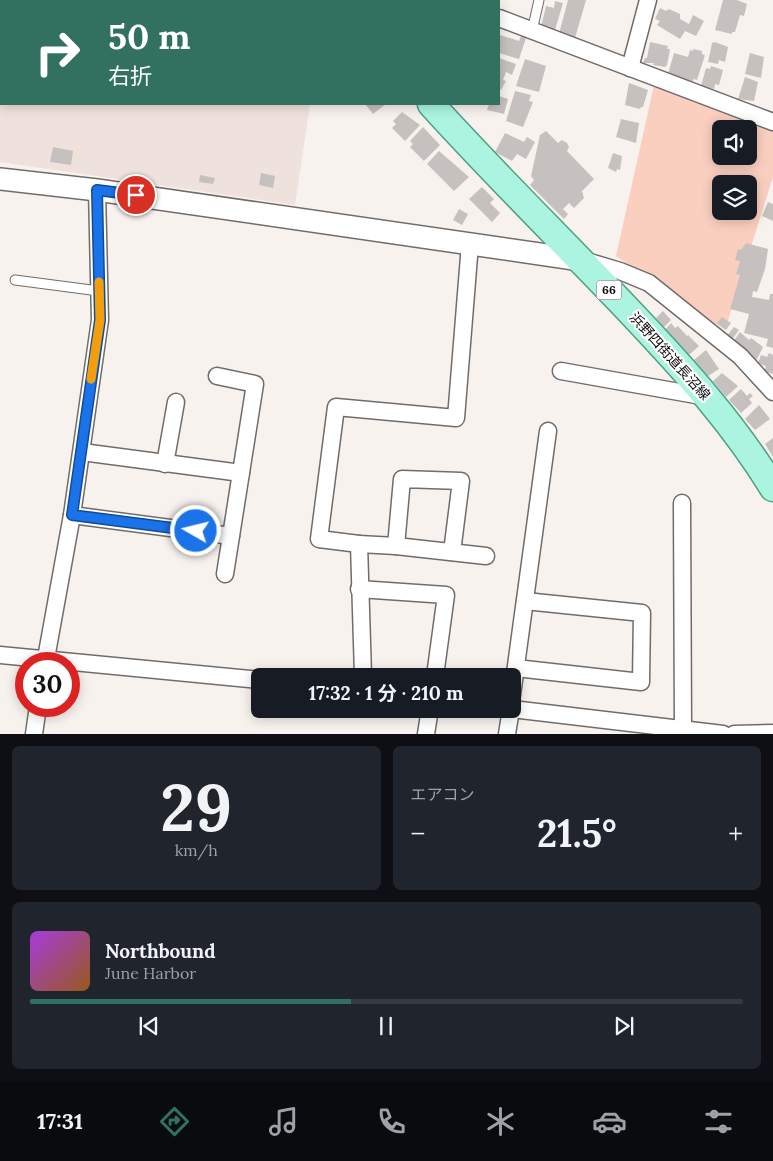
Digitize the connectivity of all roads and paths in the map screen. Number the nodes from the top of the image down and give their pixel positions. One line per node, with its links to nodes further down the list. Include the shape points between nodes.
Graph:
1 (540, 0): 4 (lane)
2 (648, 0): 5 (street)
3 (500, 18): 4 (street)
4 (532, 31): 5 (street)
5 (630, 68): 7 (street)
6 (432, 105): 11 (main road, 浜野四街道長沼線 / 66)
7 (773, 122)
8 (0, 179): 9 (street)
9 (97, 190): 10 (street); 13 (street)
10 (470, 244): 11 (street); 27 (street, via 456,418 336,407 319,539)
11 (581, 260): 16 (street, via 649,283 740,356); 17 (main road, 浜野四街道長沼線 / 66)
12 (15, 280): 13 (lane)
13 (99, 290): 20 (street, via 100,320)
14 (561, 371): 17 (street)
15 (218, 376): 22 (street, via 255,384)
16 (773, 392)
17 (707, 397): 23 (main road, 浜野四街道長沼線 / 66, via 751,453)
18 (176, 402): 21 (street)
19 (548, 431): 33 (street)
20 (82, 452): 21 (street); 25 (street)
21 (165, 464): 22 (street)
22 (241, 473): 26 (street)
23 (773, 488)
24 (682, 503): 48 (street)
25 (72, 515): 26 (street); 34 (street)
26 (231, 536): 31 (street)
27 (360, 544): 28 (street); 32 (street)
28 (396, 546): 29 (street); 29 (street, via 402,478 461,481)
29 (452, 552): 30 (street)
30 (486, 556)
31 (225, 574)
32 (359, 589): 38 (street); 39 (street, via 446,595)
33 (525, 601): 40 (street); 41 (street, via 642,613 641,682)
34 (48, 652)
35 (0, 655): 36 (street)
36 (15, 657)
37 (80, 665): 42 (street)
38 (363, 668)
39 (436, 668)
40 (516, 668)
41 (521, 669)
42 (251, 679)
43 (521, 711): 47 (street)
44 (36, 717): 50 (street)
45 (429, 718): 51 (street)
46 (510, 718): 52 (street)
47 (613, 727): 48 (street)
48 (683, 729): 53 (street)
49 (773, 733): 54 (street)
50 (34, 734)
51 (426, 734)
52 (507, 734)
53 (723, 734)
54 (734, 734)

